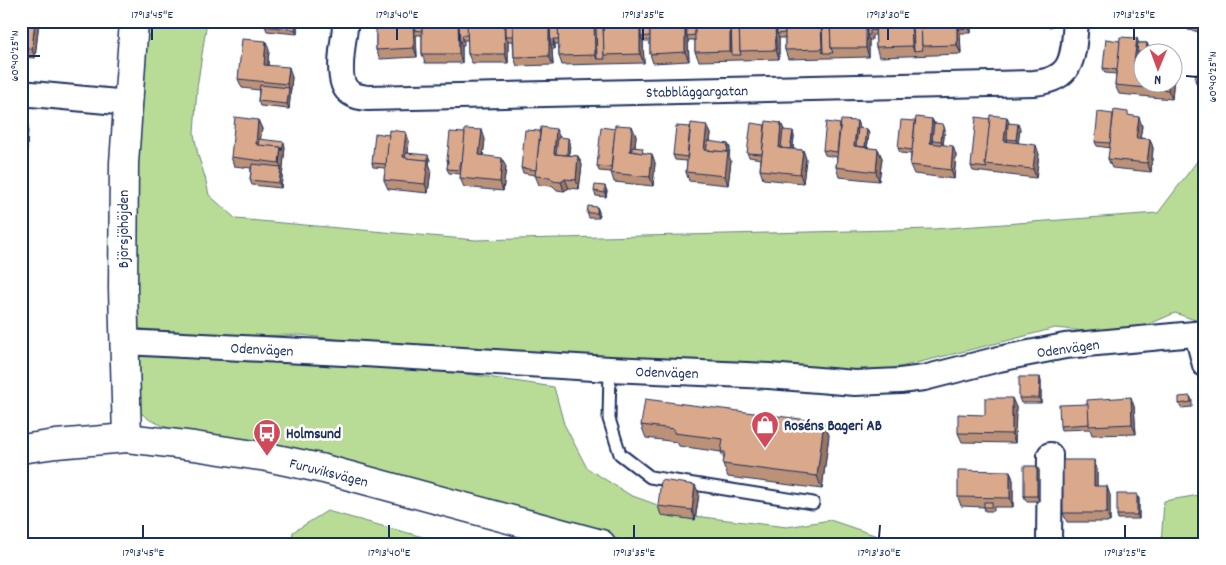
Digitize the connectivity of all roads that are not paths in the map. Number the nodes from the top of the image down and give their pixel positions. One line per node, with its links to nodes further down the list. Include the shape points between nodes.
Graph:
1 (134, 21): 5 (main road, Björsjöhöjden)
2 (346, 21): 3 (street, Stabbläggargatan, via 342,81 348,92 367,98 1046,81 1062,74 1071,61)
3 (1076, 21)
4 (21, 93): 5 (street)
5 (128, 103): 7 (main road, Björsjöhöjden, via 124,163)
6 (1201, 334): 8 (street); 9 (street, Odenvägen, via 1065,346 900,381 855,383)
7 (124, 342): 9 (street, Odenvägen); 10 (main road, Björsjöhöjden)
8 (1205, 365)
9 (610, 369): 13 (lane, via 609,419 620,454 650,477)
10 (127, 438): 11 (main road, Furuviksvägen); 14 (main road, Furuviksvägen, via 267,457 314,467)
11 (21, 450)
12 (1050, 455): 15 (street)
13 (812, 503)
14 (601, 544)
15 (1051, 544)

